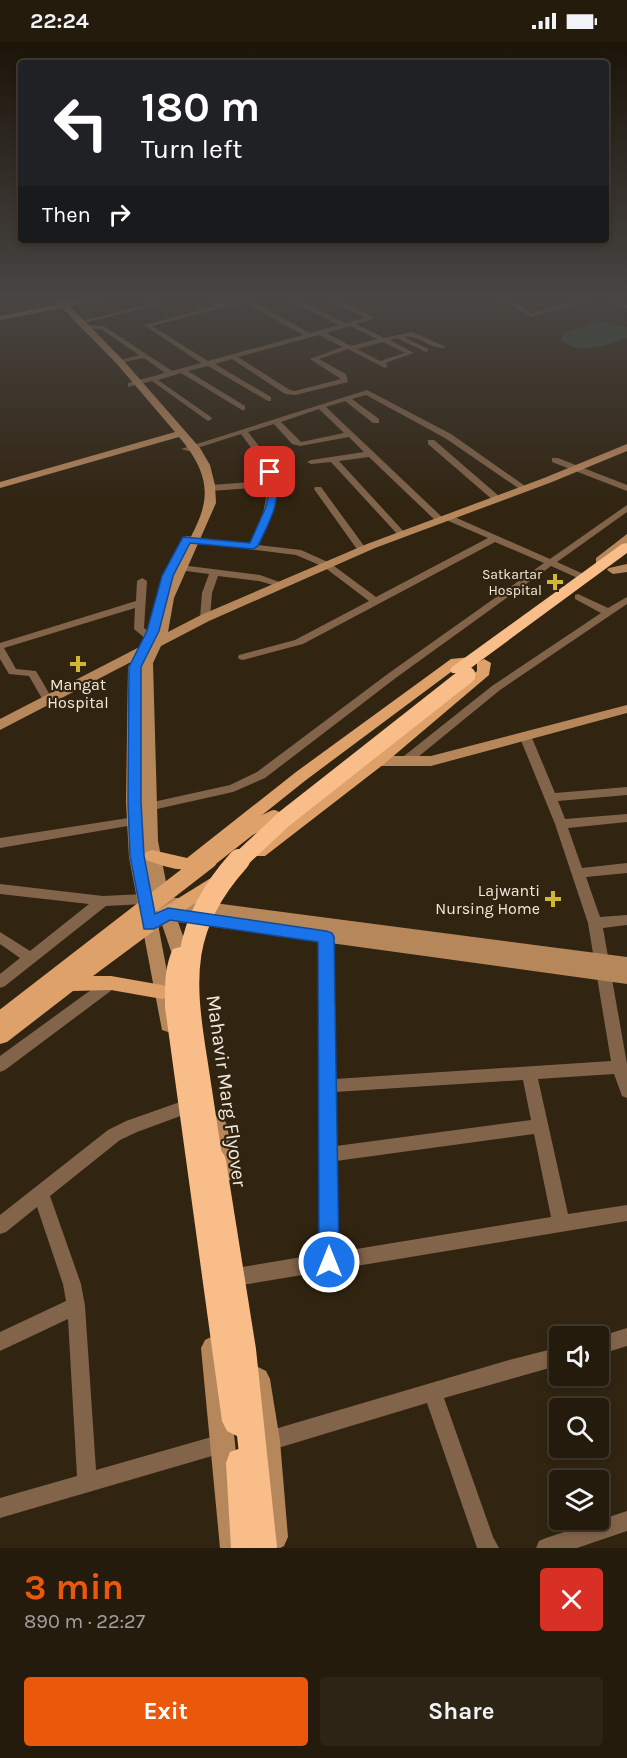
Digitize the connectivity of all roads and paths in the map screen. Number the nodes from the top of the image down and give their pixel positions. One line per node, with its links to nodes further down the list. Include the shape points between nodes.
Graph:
1 (123, 365): 12 (street)
2 (124, 365): 12 (street)
3 (159, 365): 11 (street)
4 (203, 365): 10 (street)
5 (210, 365): 14 (street)
6 (246, 365): 7 (street, via 288,393 295,393 345,380)
7 (324, 365)
8 (384, 365): 9 (street)
9 (389, 368)
10 (183, 371): 11 (street); 16 (street)
11 (171, 374): 12 (street)
12 (141, 382): 17 (street); 22 (street)
13 (346, 398): 15 (street); 19 (street); 33 (street, via 367,393 448,436)
14 (268, 399)
15 (320, 406): 18 (street); 21 (street)
16 (242, 408)
17 (208, 419)
18 (276, 421): 20 (street); 21 (street, via 300,444)
19 (376, 421)
20 (244, 432): 22 (street); 30 (street, via 259,451)
21 (349, 435): 25 (street)
22 (183, 441): 31 (street); 32 (street, via 205,465); 42 (street, via 202,485 202,503)
23 (432, 442): 36 (street)
24 (627, 447): 29 (street)
25 (369, 454): 26 (street); 38 (street)
26 (333, 459): 28 (street); 39 (street)
27 (555, 460): 29 (street)
28 (311, 462)
29 (574, 469): 33 (street); 34 (street)
30 (273, 483): 32 (street); 43 (street, via 271,507)
31 (0, 485)
32 (210, 488): 42 (street, via 211,503)
33 (524, 488): 36 (street)
34 (627, 488)
35 (318, 489): 45 (street)
36 (497, 499): 38 (street)
37 (627, 508): 46 (street)
38 (444, 519): 39 (street); 41 (street)
39 (402, 534): 45 (street)
40 (627, 537): 48 (street, via 600,560)
41 (495, 538): 46 (street); 56 (street)
42 (191, 540): 43 (street); 49 (street); 60 (street, via 167,576)
43 (253, 546): 47 (street, via 298,552)
44 (627, 547): 48 (highway)
45 (363, 550): 47 (street)
46 (550, 562): 51 (street); 73 (street, via 261,775)
47 (327, 565): 53 (street); 56 (street)
48 (616, 565): 51 (highway); 54 (highway)
49 (181, 568): 50 (street); 60 (street, via 168,598 165,622)
50 (215, 572): 53 (street); 59 (street, via 207,593)
51 (585, 578): 63 (highway)
52 (142, 581): 57 (street)
53 (283, 585): 59 (street)
54 (578, 597): 58 (street); 63 (highway)
55 (627, 600): 58 (street)
56 (375, 601): 62 (street, via 294,644)
57 (140, 603): 60 (street, via 140,628); 61 (street)
58 (609, 613): 70 (street, via 496,688)
59 (205, 618): 60 (street)
60 (150, 644): 64 (street); 73 (street, via 135,667)
61 (0, 648): 64 (street, via 13,672 32,673)
62 (243, 657)
63 (470, 667): 69 (main road, via 484,672); 74 (highway); 79 (main road, via 456,662); 128 (highway, Mahavir Marg Flyover, bridge, via 249,849 215,890 191,947 187,1003 242,1350)
64 (48, 700): 67 (street)
65 (627, 709): 68 (street)
66 (627, 716): 68 (street, via 558,735)
67 (0, 725)
68 (531, 736): 70 (street); 72 (street)
69 (379, 761): 70 (street); 84 (main road, via 249,859)
70 (403, 763)
71 (627, 791): 72 (street)
72 (550, 798): 76 (street)
73 (144, 816): 77 (street); 78 (street); 84 (street, via 137,856)
74 (274, 817): 99 (main road, bridge, via 249,829); 127 (highway, bridge, via 232,856 206,889 193,914 176,977 178,1017 240,1442)
75 (627, 818): 76 (street)
76 (561, 824): 81 (street)
77 (0, 843)
78 (152, 856): 79 (main road); 84 (street)
79 (189, 864): 84 (main road)
80 (627, 868): 81 (street)
81 (578, 873): 86 (street)
82 (0, 889): 83 (street)
83 (103, 901): 84 (street); 90 (street)
84 (163, 902): 87 (street); 87 (main road); 89 (street, via 194,919); 92 (street); 98 (main road); 114 (street, via 192,986)
85 (627, 920): 86 (street)
86 (596, 923): 92 (street)
87 (149, 925): 96 (main road); 97 (street)
88 (0, 937): 90 (street)
89 (326, 937): 92 (street); 104 (street)
90 (30, 958): 94 (street)
91 (627, 964): 92 (street)
92 (603, 968): 93 (street); 102 (street)
93 (627, 977)
94 (0, 982)
95 (111, 983): 96 (main road); 97 (main road); 101 (street)
96 (69, 984): 100 (main road)
97 (162, 992): 106 (street)
98 (0, 1011)
99 (0, 1021)
100 (0, 1036)
101 (0, 1065)
102 (620, 1067): 103 (street); 105 (street)
103 (529, 1072): 104 (street); 107 (street)
104 (327, 1086): 108 (street)
105 (627, 1090)
106 (180, 1109): 109 (street, via 114,1135); 122 (street, via 212,1339)
107 (540, 1126): 108 (street); 111 (street)
108 (328, 1155): 113 (street)
109 (41, 1194): 112 (street); 115 (street)
110 (627, 1213): 111 (street)
111 (561, 1223): 113 (street)
112 (0, 1226)
113 (329, 1262): 114 (street)
114 (242, 1276): 121 (street)
115 (76, 1306): 117 (street); 123 (street)
116 (627, 1337): 118 (street)
117 (0, 1341)
118 (609, 1343)
119 (549, 1359): 120 (street)
120 (433, 1393): 121 (street); 130 (street, via 484,1543)
121 (268, 1441): 129 (street)
122 (222, 1444): 123 (street); 126 (street)
123 (87, 1484): 124 (street)
124 (0, 1508)
125 (627, 1521): 131 (street)
126 (233, 1548)
127 (247, 1548)
128 (263, 1548)
129 (275, 1548)
130 (489, 1548)
131 (546, 1548)

